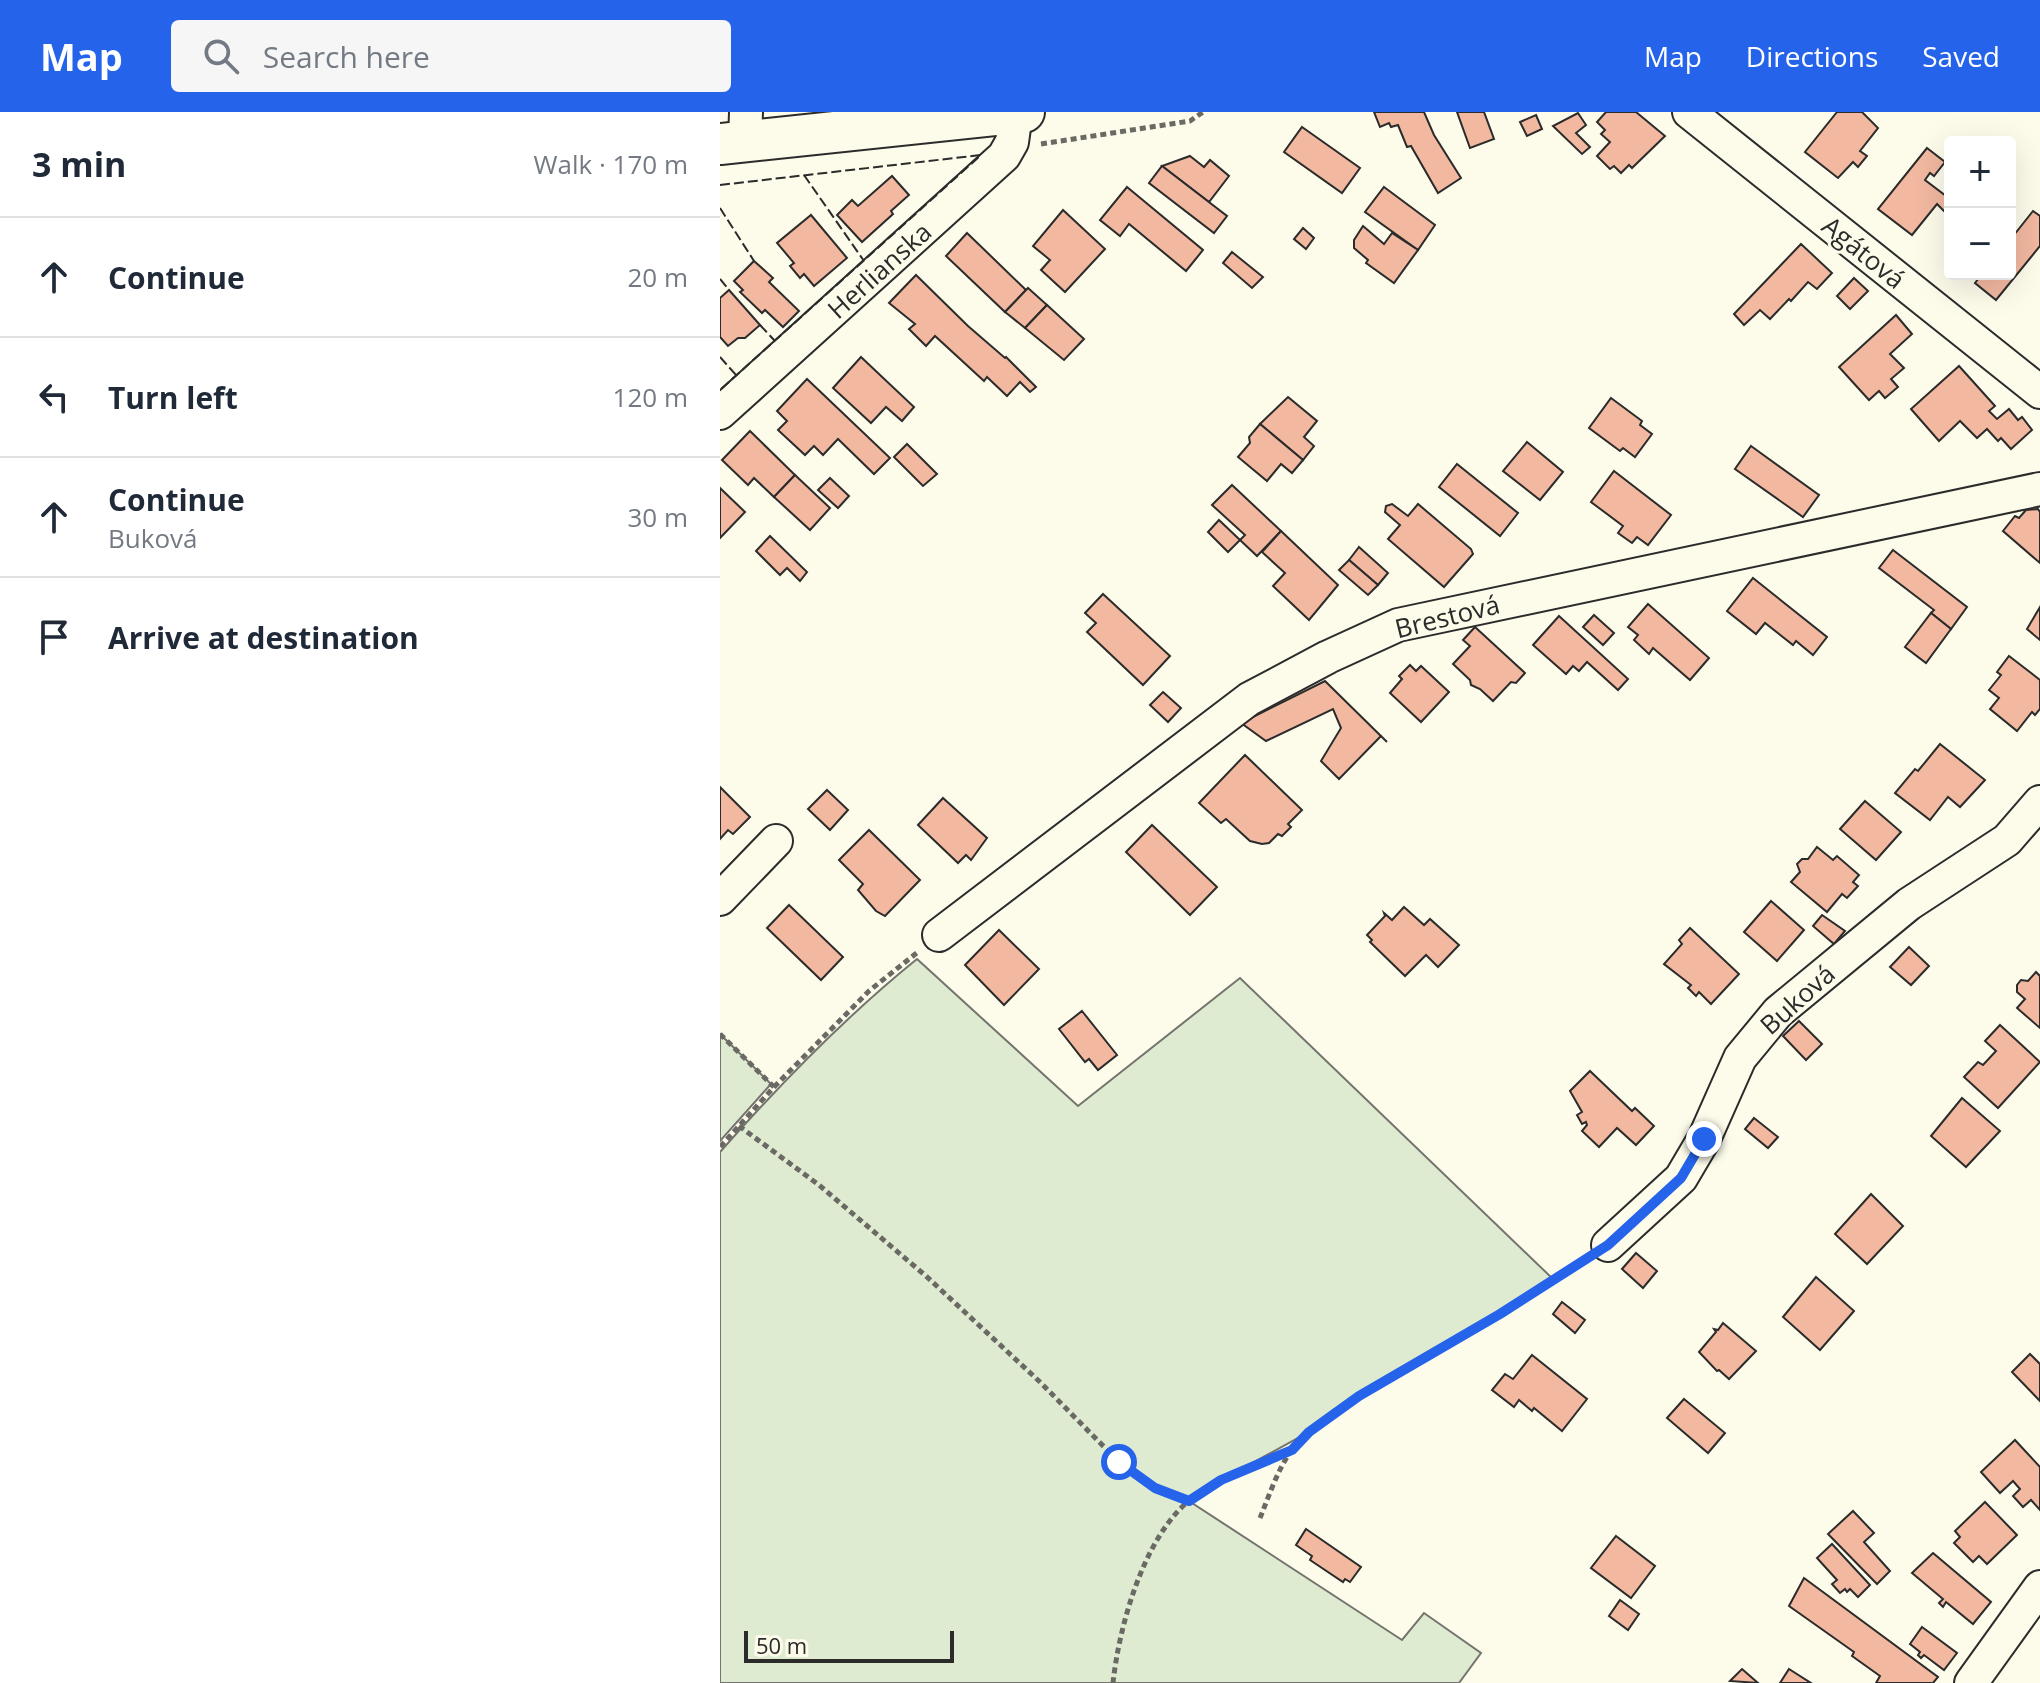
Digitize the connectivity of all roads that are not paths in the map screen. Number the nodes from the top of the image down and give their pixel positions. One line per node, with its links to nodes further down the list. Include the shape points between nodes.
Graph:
1 (1689, 112): 5 (street, Agátová)
2 (1020, 113): 3 (main road, Herlianska); 6 (street, Herlianska, via 1004,156)
3 (954, 116): 4 (main road, Herlianska)
4 (737, 133)
5 (2040, 392)
6 (720, 413)
7 (2040, 489): 11 (street, Brestová, via 1398,625 1249,699)
8 (2040, 802): 12 (street, Buková, via 2007,840 1909,904 1778,1012 1740,1058 1681,1178)
9 (776, 841): 10 (street)
10 (720, 899)
11 (939, 935)
12 (1608, 1245)
13 (2040, 1587): 14 (street)
14 (1971, 1683)

